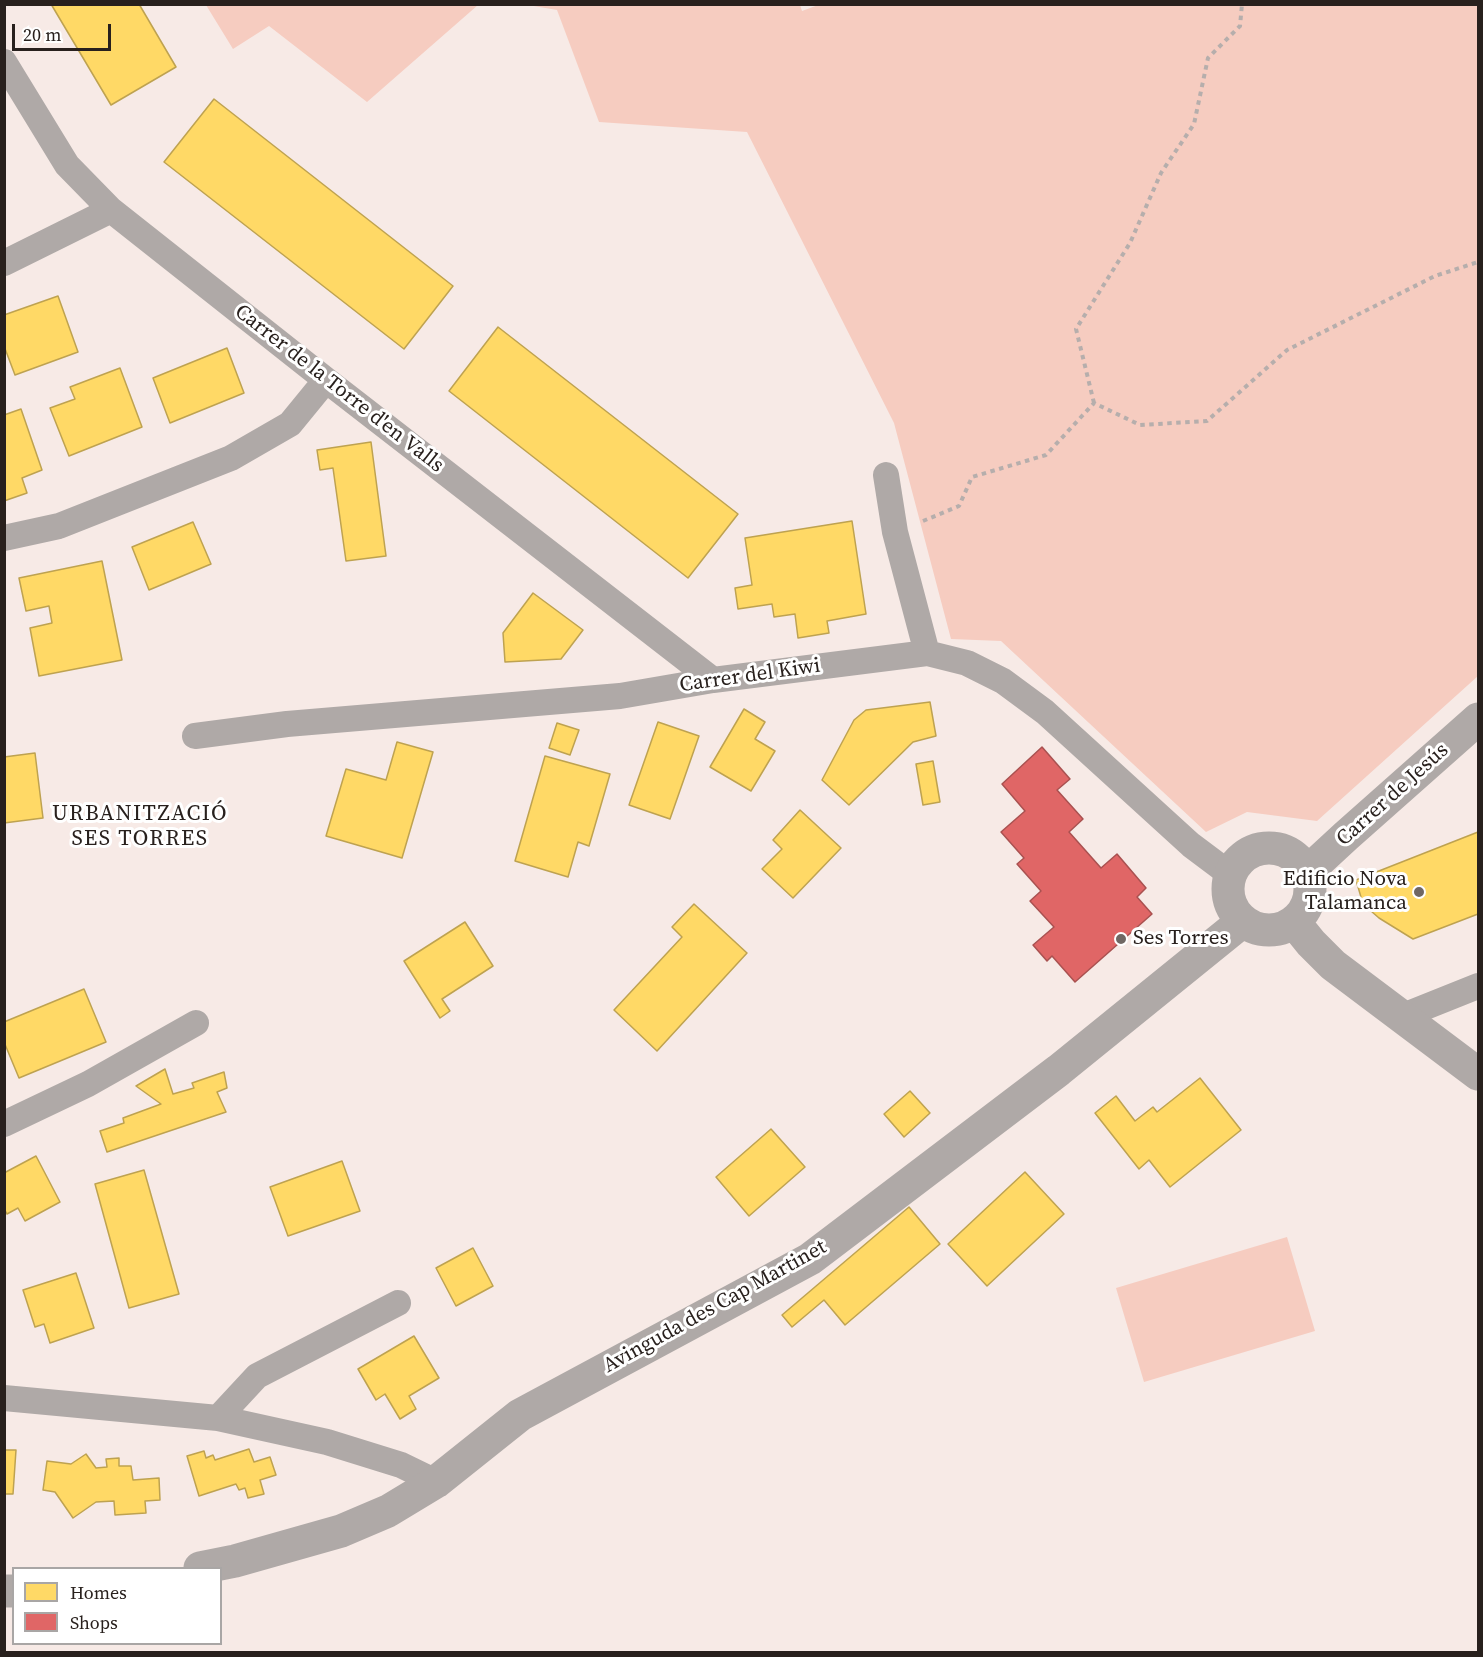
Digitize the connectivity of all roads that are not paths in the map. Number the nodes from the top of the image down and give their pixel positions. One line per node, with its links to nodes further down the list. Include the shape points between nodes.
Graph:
1 (4, 62): 2 (street, Carrer de la Torre d'en Valls, via 67,165)
2 (111, 210): 3 (street); 4 (street, Carrer de la Torre d'en Valls)
3 (4, 263)
4 (326, 380): 6 (street, via 290,424 231,458 59,526); 8 (street, Carrer de la Torre d'en Valls)
5 (886, 475): 7 (street, via 895,532)
6 (4, 538)
7 (927, 653): 8 (street, Carrer del Kiwi); 12 (street, Carrer del Kiwi, via 967,663 1003,681 1045,712 1191,845)
8 (713, 680): 10 (street, Carrer del Kiwi, via 620,696 287,724)
9 (1479, 719): 11 (street, Carrer de Jesús)
10 (195, 736)
11 (1307, 872): 12 (street, via 1294,856 1275,848 1248,854); 14 (street, via 1309,899)
12 (1231, 875): 13 (street, via 1230,900)
13 (1243, 921): 14 (street, via 1269,930); 23 (street, Avinguda des Cap Martinet, via 1059,1070 810,1258 520,1415)
14 (1294, 922): 16 (street, via 1333,965)
15 (1479, 986): 16 (street)
16 (1403, 1016): 18 (street)
17 (196, 1023): 19 (street, via 88,1084)
18 (1479, 1074)
19 (4, 1124)
20 (398, 1303): 22 (street, via 257,1376)
21 (4, 1398): 22 (street)
22 (218, 1418): 23 (street, via 327,1442 401,1465)
23 (436, 1482): 24 (street, Avinguda des Cap Martinet, via 388,1511 341,1532)
24 (209, 1567)

